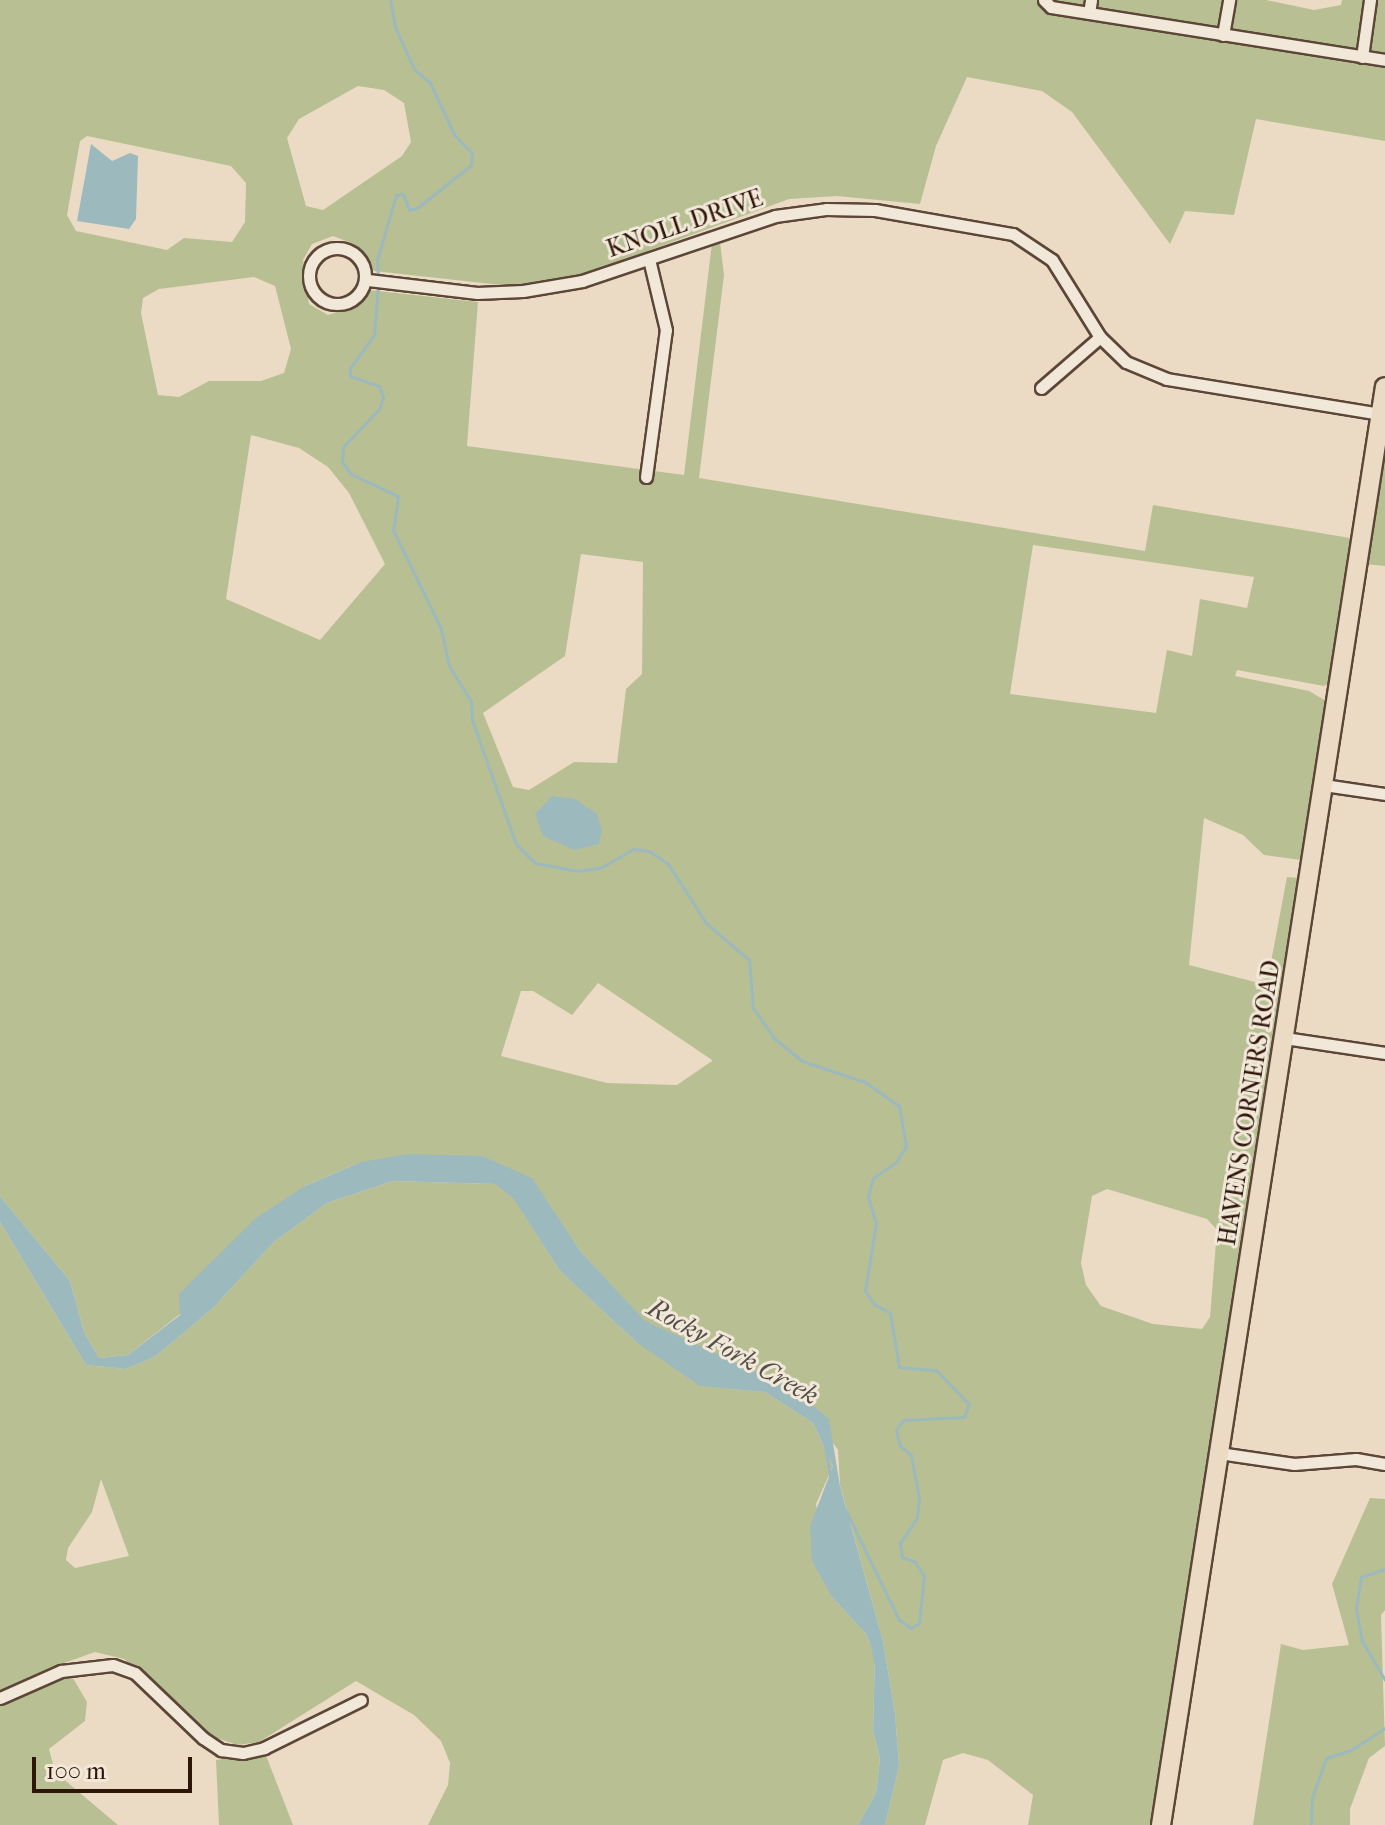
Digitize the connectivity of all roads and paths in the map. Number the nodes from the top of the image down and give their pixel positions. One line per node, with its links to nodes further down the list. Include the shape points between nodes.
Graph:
1 (1044, 0): 5 (street, via 1051,7)
2 (1091, 0): 5 (street)
3 (1229, 0): 6 (street)
4 (1370, 0): 7 (street)
5 (1089, 13): 6 (street)
6 (1223, 35): 7 (street)
7 (1362, 57): 8 (street)
8 (1385, 60)
9 (649, 259): 10 (street, KNOLL DRIVE, via 582,281 523,291 477,293); 11 (street, KNOLL DRIVE, via 775,216 826,209 976,224 1013,234 1052,260); 15 (street, via 666,330)
10 (368, 280): 10 (street, via 351,251 338,248 325,251 310,270 314,292 326,302 342,304 358,295)
11 (1100, 337): 13 (street); 14 (street, KNOLL DRIVE, via 1126,362 1167,379)
12 (1385, 387): 14 (main road, HAVENS CORNERS ROAD)
13 (1041, 388)
14 (1381, 414): 16 (main road, HAVENS CORNERS ROAD)
15 (646, 477)
16 (1324, 785): 17 (street); 18 (main road, HAVENS CORNERS ROAD)
17 (1385, 794)
18 (1285, 1038): 19 (street); 20 (main road, HAVENS CORNERS ROAD)
19 (1385, 1053)
20 (1219, 1453): 21 (street, via 1294,1464 1356,1459); 24 (main road, HAVENS CORNERS ROAD)
21 (1385, 1464)
22 (0, 1698): 23 (street, via 61,1671 113,1665 135,1673 203,1738 221,1750 243,1753)
23 (361, 1700)
24 (1161, 1825)

